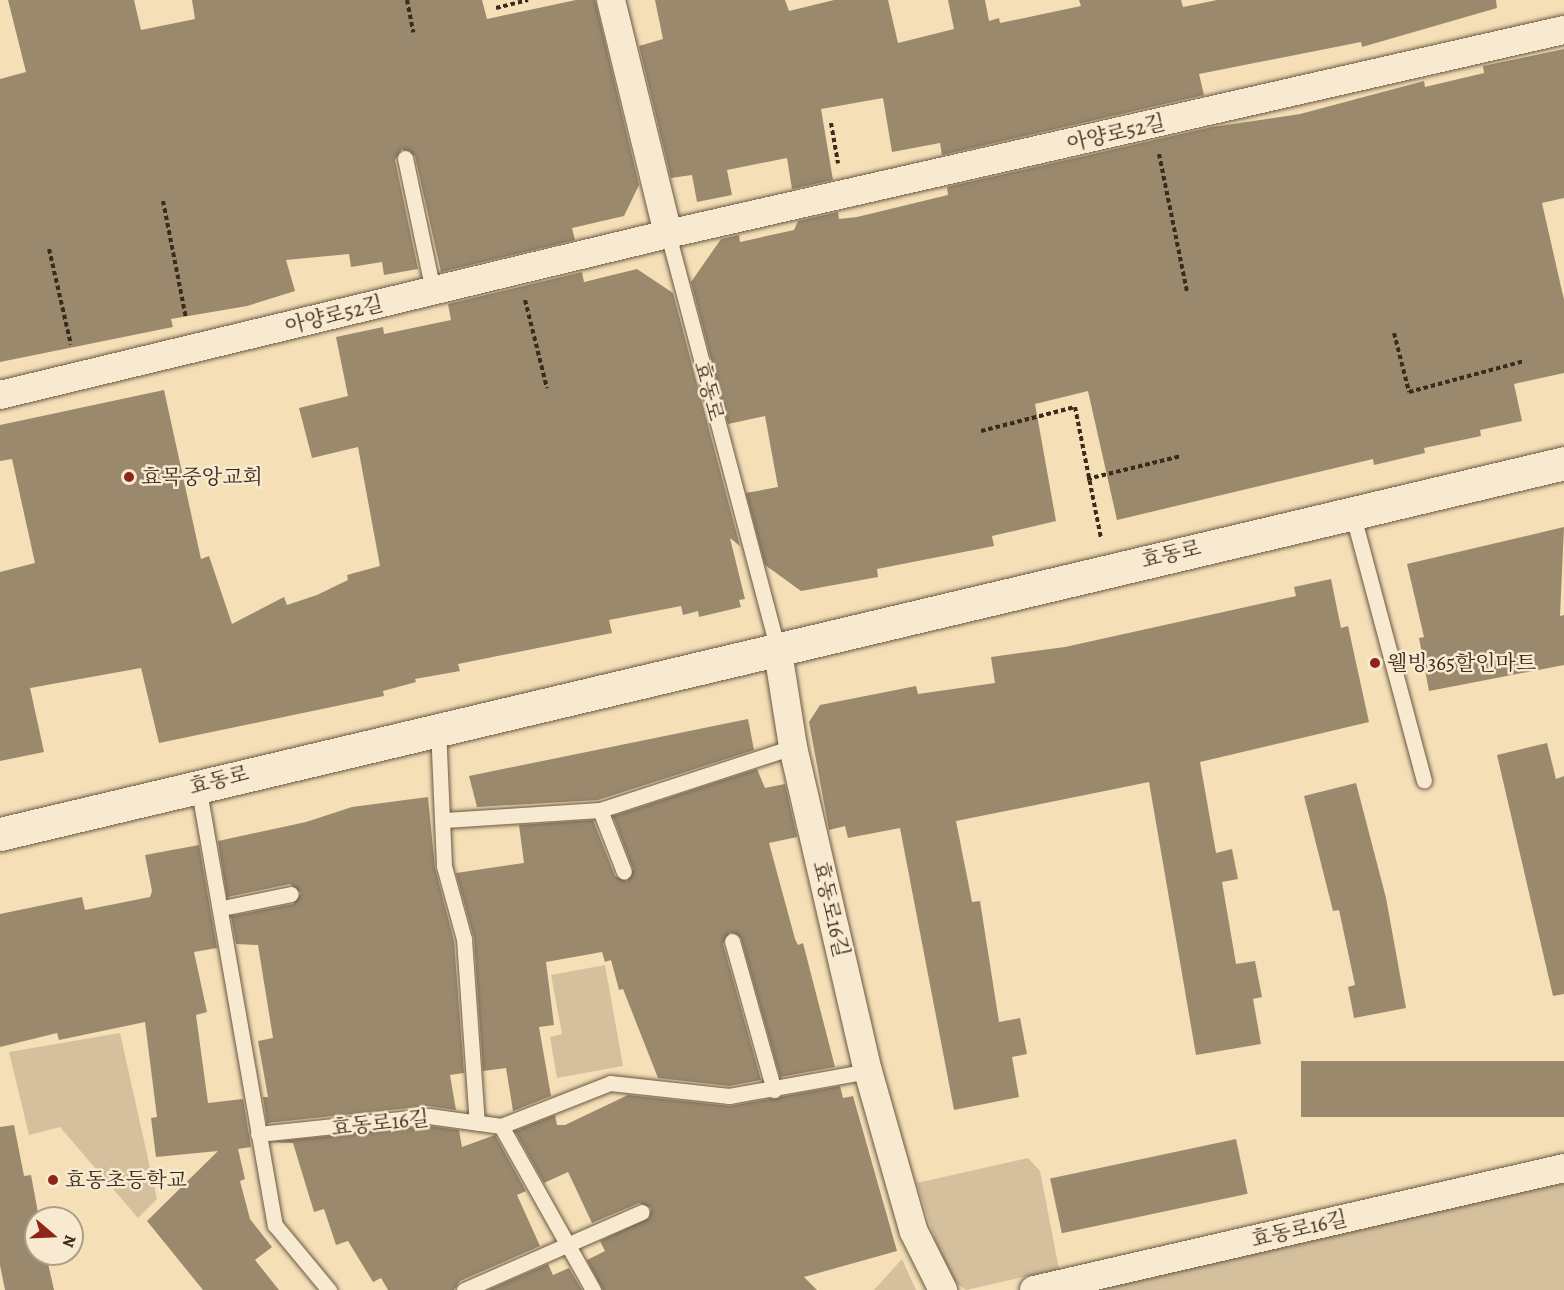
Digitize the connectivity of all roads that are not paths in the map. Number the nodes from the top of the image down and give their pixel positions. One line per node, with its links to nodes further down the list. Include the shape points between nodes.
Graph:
1 (610, 0): 4 (street)
2 (1564, 30): 4 (street, 아양로52길)
3 (405, 158): 5 (lane)
4 (668, 234): 5 (street, 아양로52길); 9 (lane, 효동로)
5 (433, 291): 6 (street, 아양로52길)
6 (0, 395)
7 (1564, 463): 8 (main road, 효동로)
8 (1352, 512): 9 (main road, 효동로); 12 (lane)
9 (778, 652): 10 (main road, 효동로); 11 (street, 효동로16길)
10 (438, 728): 13 (main road, 효동로); 15 (lane)
11 (793, 747): 14 (lane); 21 (street, 효동로16길)
12 (1424, 781)
13 (198, 785): 16 (main road, 효동로); 19 (lane)
14 (600, 810): 15 (lane); 17 (lane)
15 (445, 820): 23 (lane, via 444,866 464,939)
16 (0, 834)
17 (624, 873)
18 (291, 894): 19 (lane)
19 (222, 908): 25 (lane)
20 (732, 941): 22 (lane)
21 (868, 1071): 22 (lane, 효동로16길); 32 (street, 효동로16길, via 914,1232)
22 (774, 1090): 24 (lane, 효동로16길, via 729,1096 610,1083)
23 (477, 1123): 24 (lane, 효동로16길); 25 (lane, 효동로16길, via 429,1116)
24 (501, 1126): 28 (lane)
25 (258, 1134): 29 (lane, via 275,1225)
26 (1564, 1168): 33 (street, 효동로16길)
27 (642, 1212): 28 (lane)
28 (566, 1242): 30 (lane); 31 (lane)
29 (329, 1290)
30 (464, 1290)
31 (593, 1290)
32 (943, 1290)
33 (1034, 1290)

